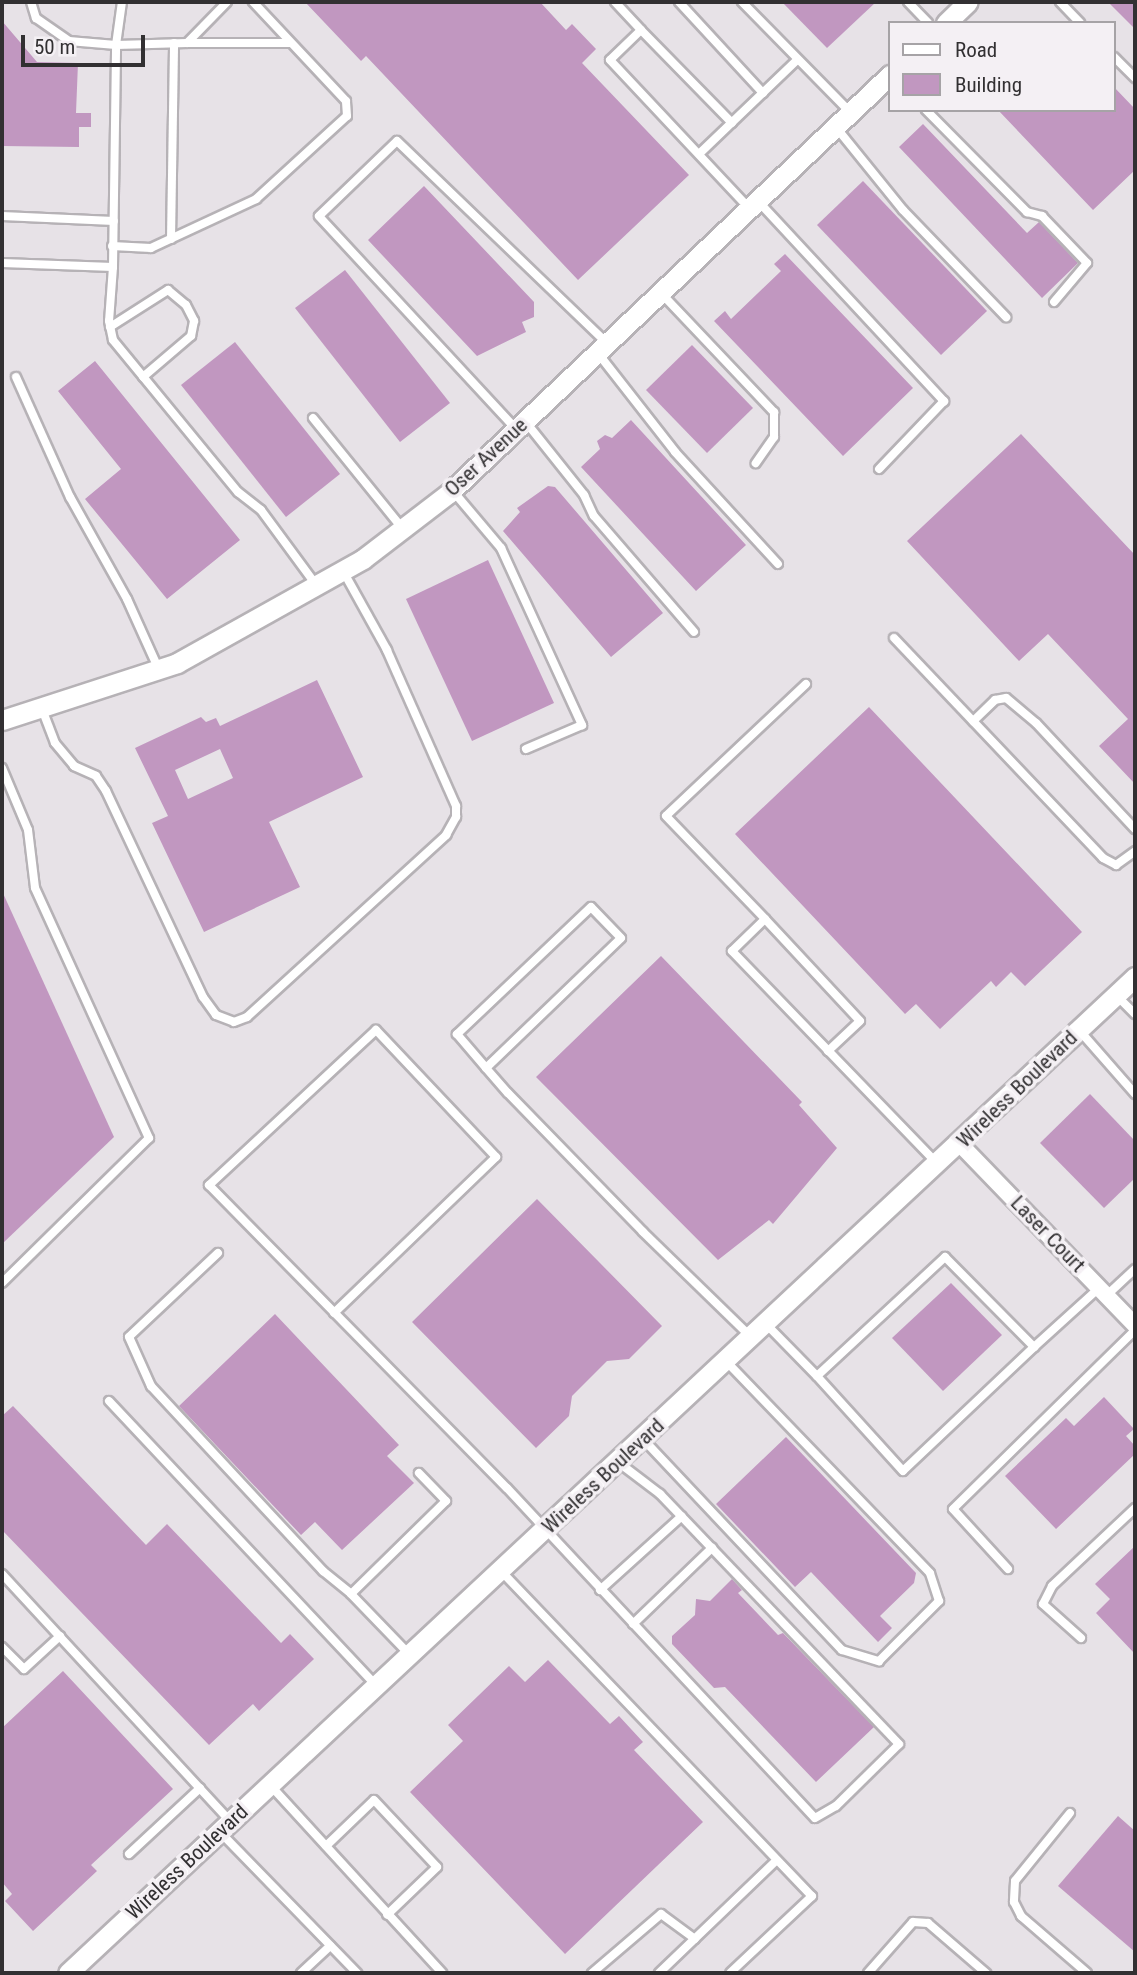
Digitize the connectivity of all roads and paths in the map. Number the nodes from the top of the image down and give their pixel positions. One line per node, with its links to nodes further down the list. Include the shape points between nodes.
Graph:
1 (31, 2): 18 (lane, via 36,18 69,41)
2 (122, 2): 18 (lane)
3 (227, 2): 16 (lane)
4 (253, 2): 17 (lane)
5 (615, 2): 14 (lane)
6 (679, 2): 23 (lane)
7 (742, 2): 20 (lane)
8 (908, 2): 11 (lane)
9 (968, 2): 12 (street)
10 (1060, 2): 13 (lane)
11 (926, 21)
12 (948, 21)
13 (1078, 21)
14 (642, 30): 26 (lane); 27 (lane, via 610,60)
15 (174, 43): 16 (lane); 18 (lane); 31 (lane)
16 (187, 43): 17 (lane)
17 (290, 43): 31 (lane, via 346,100 347,116 256,200)
18 (116, 45): 30 (lane)
19 (1116, 59): 22 (lane)
20 (797, 60): 23 (lane); 25 (lane)
21 (888, 77): 25 (street, Oser Avenue)
22 (1135, 78)
23 (763, 93): 26 (lane)
24 (928, 112): 36 (lane, via 1027,212 1042,216 1087,263)
25 (842, 119): 28 (street, Oser Avenue); 37 (lane, via 903,210)
26 (732, 123): 27 (lane)
27 (699, 154): 28 (lane)
28 (753, 204): 35 (street, Oser Avenue); 45 (lane, via 944,401)
29 (2, 216): 30 (lane)
30 (114, 221): 32 (lane)
31 (171, 239): 32 (lane, via 150,248)
32 (112, 246): 34 (lane)
33 (2, 263): 34 (lane)
34 (113, 267): 38 (lane)
35 (660, 292): 39 (street, Oser Avenue); 44 (lane, via 774,412 774,437)
36 (1054, 302)
37 (1006, 317)
38 (110, 327): 41 (lane, via 113,340); 41 (lane, via 168,290 186,305 194,321 191,336)
39 (602, 347): 43 (street, Oser Avenue); 43 (lane, via 397,141 319,216); 48 (lane, via 676,452)
40 (16, 377): 53 (lane, via 70,498 127,600)
41 (144, 377): 50 (lane, via 238,492 261,510)
42 (313, 418): 47 (lane)
43 (520, 425): 46 (street, Oser Avenue); 51 (lane, via 579,487 594,516)
44 (756, 463)
45 (879, 469)
46 (452, 490): 47 (street, Oser Avenue); 58 (lane, via 477,514 505,557 582,725)
47 (403, 529): 49 (street, Oser Avenue)
48 (778, 564)
49 (343, 571): 50 (street, Oser Avenue); 55 (lane, via 387,650 456,806 456,817 446,835 247,1017 234,1022 216,1015 203,997 106,791 96,776 75,766 55,743)
50 (317, 587): 53 (street, Oser Avenue)
51 (694, 632)
52 (894, 638): 57 (lane)
53 (159, 670): 55 (street, Oser Avenue)
54 (806, 684): 62 (lane, via 666,816)
55 (42, 709): 56 (street, Oser Avenue)
56 (2, 720)
57 (973, 721): 60 (lane, via 995,700 1006,698 1036,723); 61 (lane, via 1102,858 1116,865)
58 (526, 749)
59 (2, 768): 74 (lane, via 28,830 35,888 149,1138)
60 (1135, 828)
61 (1135, 851)
62 (765, 919): 67 (lane, via 860,1021); 67 (lane, via 732,951)
63 (1135, 977): 64 (street, Wireless Boulevard)
64 (1116, 995): 65 (lane); 66 (street, Wireless Boulevard)
65 (1135, 1014)
66 (1079, 1030): 69 (lane); 70 (street, Wireless Boulevard)
67 (828, 1051): 71 (lane)
68 (486, 1068): 68 (lane, via 457,1034 591,907 621,938); 78 (lane, via 643,1232)
69 (1135, 1094)
70 (960, 1144): 71 (street, Wireless Boulevard); 75 (street, Laser Court)
71 (938, 1165): 78 (street, Wireless Boulevard)
72 (218, 1253): 94 (lane, via 129,1337 151,1386 323,1571)
73 (1135, 1269): 75 (lane)
74 (2, 1283)
75 (1103, 1291): 77 (street, Laser Court); 79 (lane)
76 (334, 1312): 76 (lane, via 209,1185 376,1030 496,1157); 88 (lane)
77 (1135, 1328): 90 (lane, via 953,1509)
78 (759, 1331): 80 (street, Wireless Boulevard); 81 (lane)
79 (1034, 1347): 81 (lane, via 945,1257); 81 (lane, via 903,1471)
80 (726, 1361): 83 (street, Wireless Boulevard); 83 (lane, via 930,1573 939,1601 878,1661 842,1650)
81 (817, 1376)
82 (109, 1401): 100 (lane)
83 (643, 1439): 84 (street, Wireless Boulevard)
84 (618, 1462): 87 (lane); 88 (street, Wireless Boulevard)
85 (419, 1474): 94 (lane, via 446,1501)
86 (1135, 1508): 97 (lane, via 1052,1586 1043,1604)
87 (682, 1516): 89 (lane); 93 (lane)
88 (544, 1531): 91 (street, Wireless Boulevard); 93 (lane)
89 (712, 1548): 95 (lane); 95 (lane, via 899,1744 836,1806 815,1818)
90 (1008, 1569)
91 (501, 1571): 99 (street, Wireless Boulevard); 107 (lane)
92 (2, 1574): 96 (lane)
93 (600, 1590): 95 (lane)
94 (351, 1594): 99 (lane)
95 (633, 1624)
96 (60, 1636): 98 (lane, via 24,1669); 102 (lane)
97 (1081, 1637)
98 (2, 1647)
99 (410, 1656): 100 (street, Wireless Boulevard)
100 (377, 1686): 101 (street, Wireless Boulevard)
101 (270, 1785): 104 (street, Wireless Boulevard); 105 (lane)
102 (200, 1788): 104 (lane); 106 (lane)
103 (1070, 1812): 120 (lane, via 1015,1881 1014,1902 1021,1916)
104 (225, 1827): 110 (lane); 111 (street, Wireless Boulevard)
105 (326, 1846): 108 (lane); 108 (lane, via 374,1800 438,1867)
106 (129, 1854)
107 (778, 1860): 109 (lane); 117 (lane, via 811,1896)
108 (387, 1914): 114 (lane)
109 (695, 1939): 115 (lane, via 661,1914); 116 (lane)
110 (330, 1946): 112 (lane); 113 (lane)
111 (68, 1973)
112 (301, 1973)
113 (357, 1973)
114 (442, 1973)
115 (592, 1973)
116 (659, 1973)
117 (730, 1973)
118 (868, 1973): 119 (lane, via 913,1922 928,1923)
119 (986, 1973)
120 (1087, 1973)

